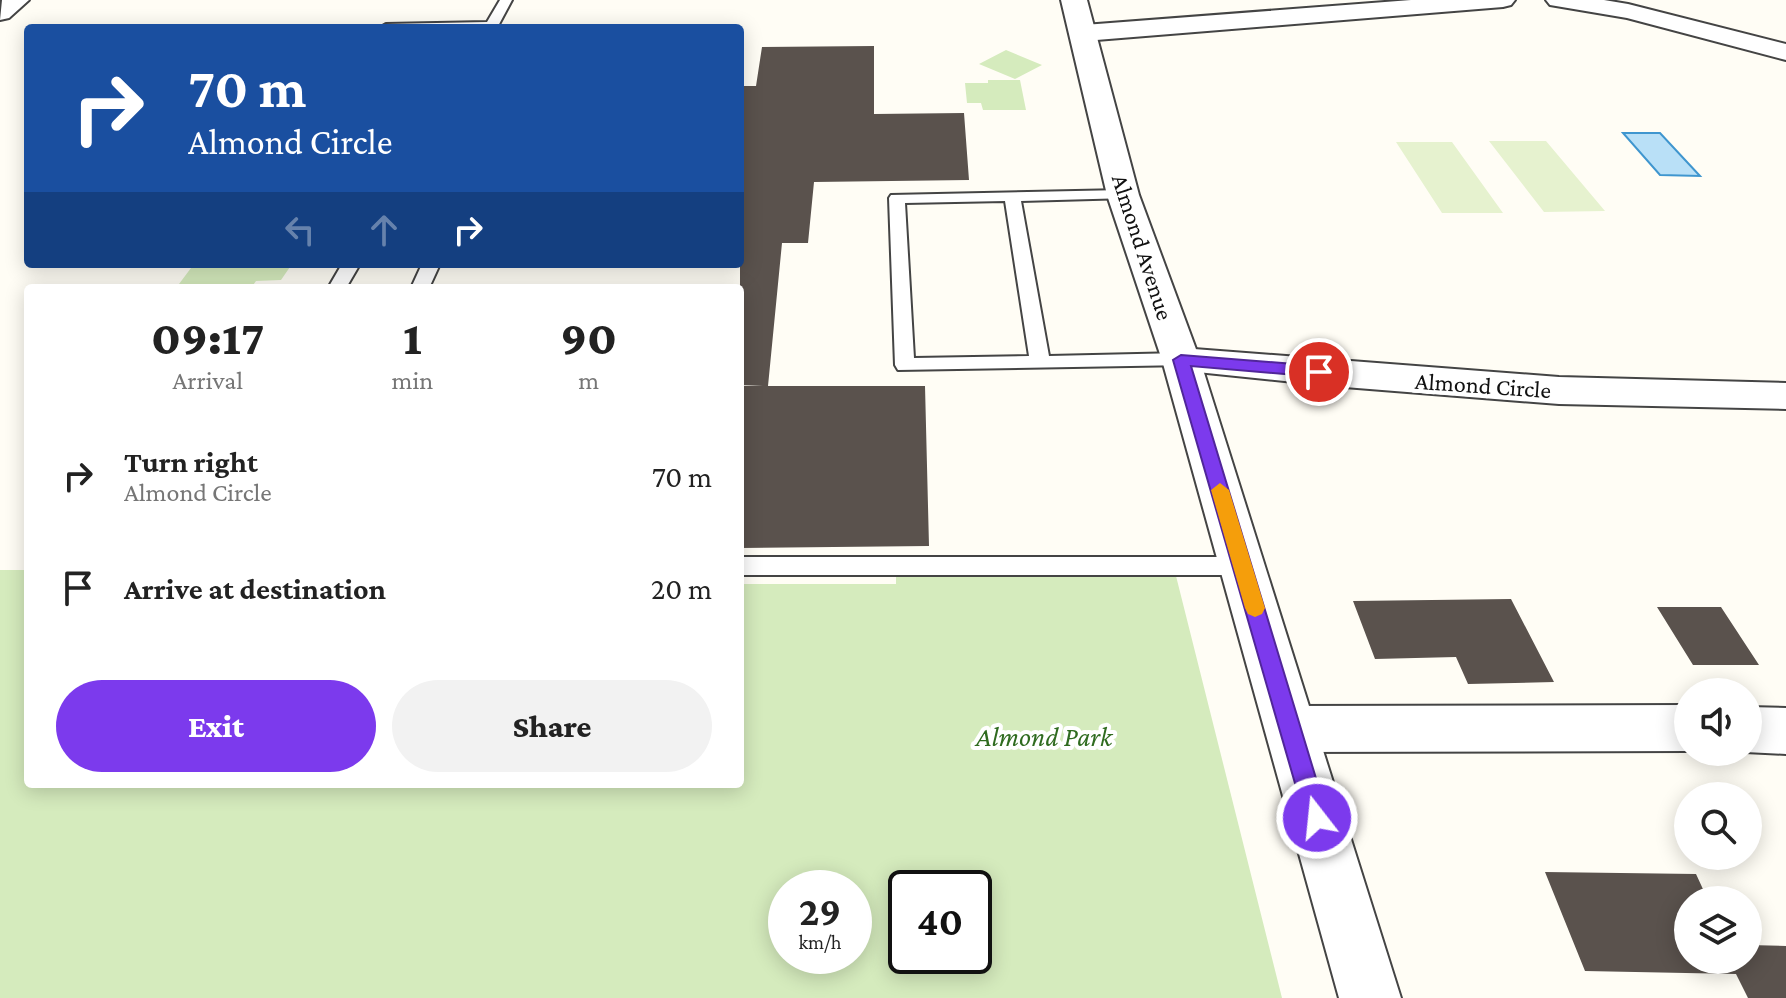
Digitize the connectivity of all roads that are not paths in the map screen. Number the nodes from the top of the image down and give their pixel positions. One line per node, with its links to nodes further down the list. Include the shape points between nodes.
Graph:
1 (17, 0): 5 (street)
2 (506, 0): 7 (lane)
3 (1503, 0): 6 (street)
4 (1558, 0): 8 (street, via 1628,11)
5 (0, 13)
6 (1079, 16): 9 (street, Almond Avenue)
7 (492, 24)
8 (1786, 52)
9 (1123, 195): 10 (lane); 11 (street, Almond Avenue)
10 (1012, 197): 12 (lane); 12 (lane, via 897,198 905,365)
11 (1181, 360): 12 (lane); 13 (street, Almond Circle, via 1531,390); 15 (street, Almond Avenue)
12 (1040, 362)
13 (1786, 396)
14 (744, 566): 15 (lane)
15 (1243, 566): 17 (street, Almond Avenue)
16 (1674, 728): 17 (street)
17 (1290, 729): 20 (street, Almond Avenue)
18 (1762, 730): 19 (street)
19 (1786, 731)
20 (1370, 998)

